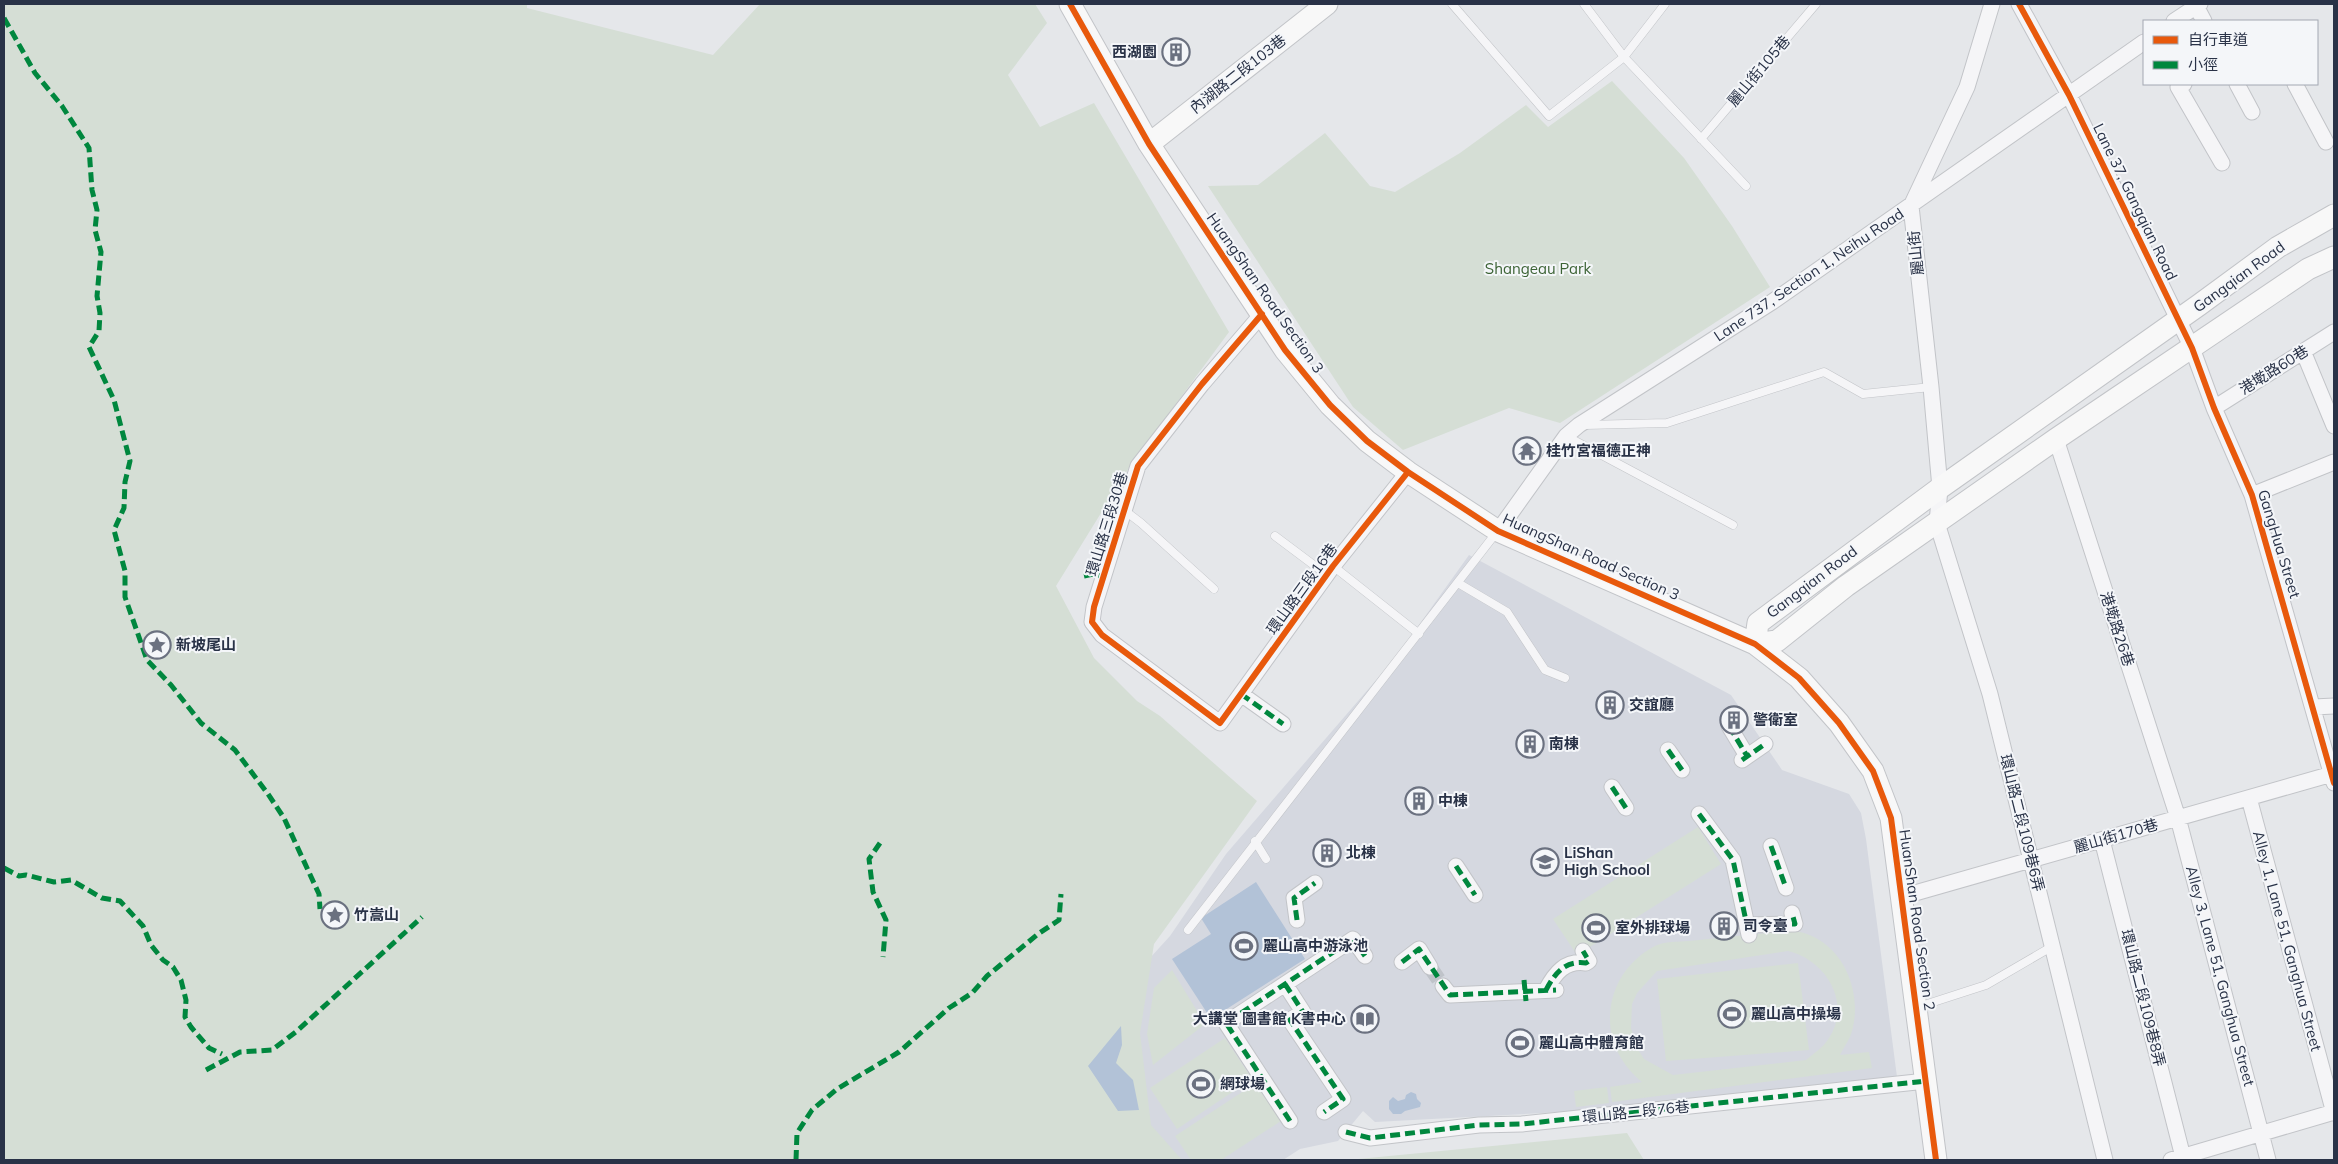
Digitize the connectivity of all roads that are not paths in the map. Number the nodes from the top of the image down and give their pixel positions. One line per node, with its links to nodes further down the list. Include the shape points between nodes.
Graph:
1 (1070, 4): 21 (street, HuangShan Road Section 3)
2 (1327, 4): 21 (street, 內湖路二段103巷)
3 (1452, 4): 13 (lane, via 1549,116)
4 (1584, 4): 13 (lane)
5 (1665, 4): 13 (lane)
6 (1816, 4): 19 (lane, 麗山街105巷)
7 (1992, 4): 24 (street, via 1967,87)
8 (2019, 4): 17 (street, Lane 37, Gangqian Road)
9 (2197, 5): 10 (street); 11 (street)
10 (2175, 20)
11 (2204, 20)
12 (2143, 43): 17 (street, Lane 737, Section 1, Neihu Road)
13 (1624, 57): 19 (lane)
14 (2182, 85): 22 (street, via 2178,87)
15 (2238, 85): 18 (street)
16 (2296, 85): 20 (street)
17 (2069, 95): 24 (street, Lane 737, Section 1, Neihu Road); 28 (street, Lane 37, Gangqian Road)
18 (2252, 112)
19 (1701, 139): 23 (lane)
20 (2326, 142)
21 (1149, 144): 27 (street, HuangShan Road Section 3)
22 (2222, 163)
23 (1746, 186)
24 (1911, 206): 32 (street, 麗山街); 34 (street, Lane 737, Section 1, Neihu Road, via 1772,302)
25 (2334, 215): 28 (street, Gangqian Road, via 2278,247)
26 (2334, 257): 30 (street, Gangqian Road, via 2308,269)
27 (1262, 314): 39 (street, HuangShan Road Section 3, via 1285,350 1330,405 1367,441); 42 (street, 環山路三段30巷, via 1138,466)
28 (2178, 320): 30 (street, GangHua Street); 40 (street, Gangqian Road)
29 (2334, 332): 31 (street, 港墘路60巷)
30 (2192, 348): 33 (street, GangHua Street); 37 (street, Gangqian Road)
31 (2303, 351): 33 (street, 港墘路60巷); 35 (street)
32 (1931, 387): 34 (lane, via 1863,394 1824,372 1667,423); 40 (street, 麗山街)
33 (2214, 408): 41 (street, GangHua Street)
34 (1579, 425): 36 (street, Lane 737, Section 1, Neihu Road)
35 (2334, 426)
36 (1566, 436): 44 (lane); 45 (street, Lane 737, Section 1, Neihu Road)
37 (2056, 439): 43 (street, Gangqian Road); 67 (street, 港墘路26巷)
38 (2334, 462): 41 (street)
39 (1408, 472): 45 (street, HuangShan Road Section 3); 47 (street, 環山路三段16巷)
40 (1940, 488): 43 (street, 環山路二段109巷6弄); 51 (street, Gangqian Road, via 1758,623)
41 (2252, 495): 55 (street, GangHua Street)
42 (1124, 510): 49 (lane); 56 (street, 環山路三段30巷, via 1092,622 1117,649)
43 (1937, 523): 51 (street, Gangqian Road, via 1846,586 1776,641); 72 (street, 環山路二段109巷6弄, via 1990,694)
44 (1733, 525)
45 (1498, 531): 48 (lane); 51 (street, HuangShan Road Section 3)
46 (1275, 536): 47 (lane)
47 (1330, 570): 50 (lane); 53 (street, 環山路三段16巷)
48 (1458, 583): 50 (lane); 52 (lane, via 1507,612 1545,670)
49 (1214, 589)
50 (1419, 634): 69 (lane)
51 (1755, 644): 77 (street, HuanShan Road Section 2, via 1799,678 1839,722 1873,771 1890,818)
52 (1564, 678)
53 (1241, 694): 56 (street, 環山路三段16巷); 57 (street)
54 (2334, 706): 55 (street)
55 (2314, 707): 62 (street, GangHua Street)
56 (1220, 722)
57 (1283, 724)
58 (1729, 726): 59 (street, via 1744,758)
59 (1765, 744)
60 (1668, 750): 61 (street)
61 (1682, 770)
62 (2333, 779): 64 (street, 麗山街170巷)
63 (1612, 787): 65 (street)
64 (2249, 798): 67 (street, 麗山街170巷); 91 (street, Alley 1, Lane 51, Ganghua Street)
65 (1626, 808)
66 (1698, 814): 78 (street, via 1733,860 1748,930 1795,924)
67 (2178, 818): 68 (street, 麗山街170巷); 94 (street, Alley 3, Lane 51, Ganghua Street)
68 (2102, 840): 72 (street, 麗山街170巷); 95 (street, 環山路二段109巷8弄)
69 (1255, 841): 71 (lane); 80 (lane)
70 (1771, 846): 75 (street)
71 (1266, 859)
72 (2032, 860): 77 (street, 麗山街170巷); 81 (street, 環山路二段109巷6弄)
73 (1456, 866): 76 (street)
74 (1315, 883): 79 (street, via 1294,898)
75 (1786, 888)
76 (1474, 895)
77 (1901, 897): 88 (street, HuanShan Road Section 2)
78 (1792, 913)
79 (1296, 920)
80 (1188, 930)
81 (2053, 946): 88 (lane, via 1986,985); 97 (street, 環山路二段109巷6弄)
82 (1583, 951): 87 (street, via 1589,961 1576,962 1555,973 1551,990 1450,995)
83 (1364, 956): 86 (street, via 1353,939)
84 (1402, 962): 85 (street, via 1418,949)
85 (1430, 967)
86 (1285, 984): 90 (street, via 1303,1012 1290,1020 1343,1099); 92 (street, via 1226,1022)
87 (1443, 986)
88 (1916, 1007): 89 (street, HuanShan Road Section 2)
89 (1926, 1082): 93 (street, 環山路二段76巷, via 1370,1138); 96 (street, HuanShan Road Section 2)
90 (1324, 1112)
91 (2334, 1112): 94 (street)
92 (1290, 1121)
93 (1346, 1132)
94 (2262, 1134): 95 (street); 98 (street, Alley 3, Lane 51, Ganghua Street)
95 (2177, 1158)
96 (1936, 1160)
97 (2105, 1160)
98 (2268, 1160)

